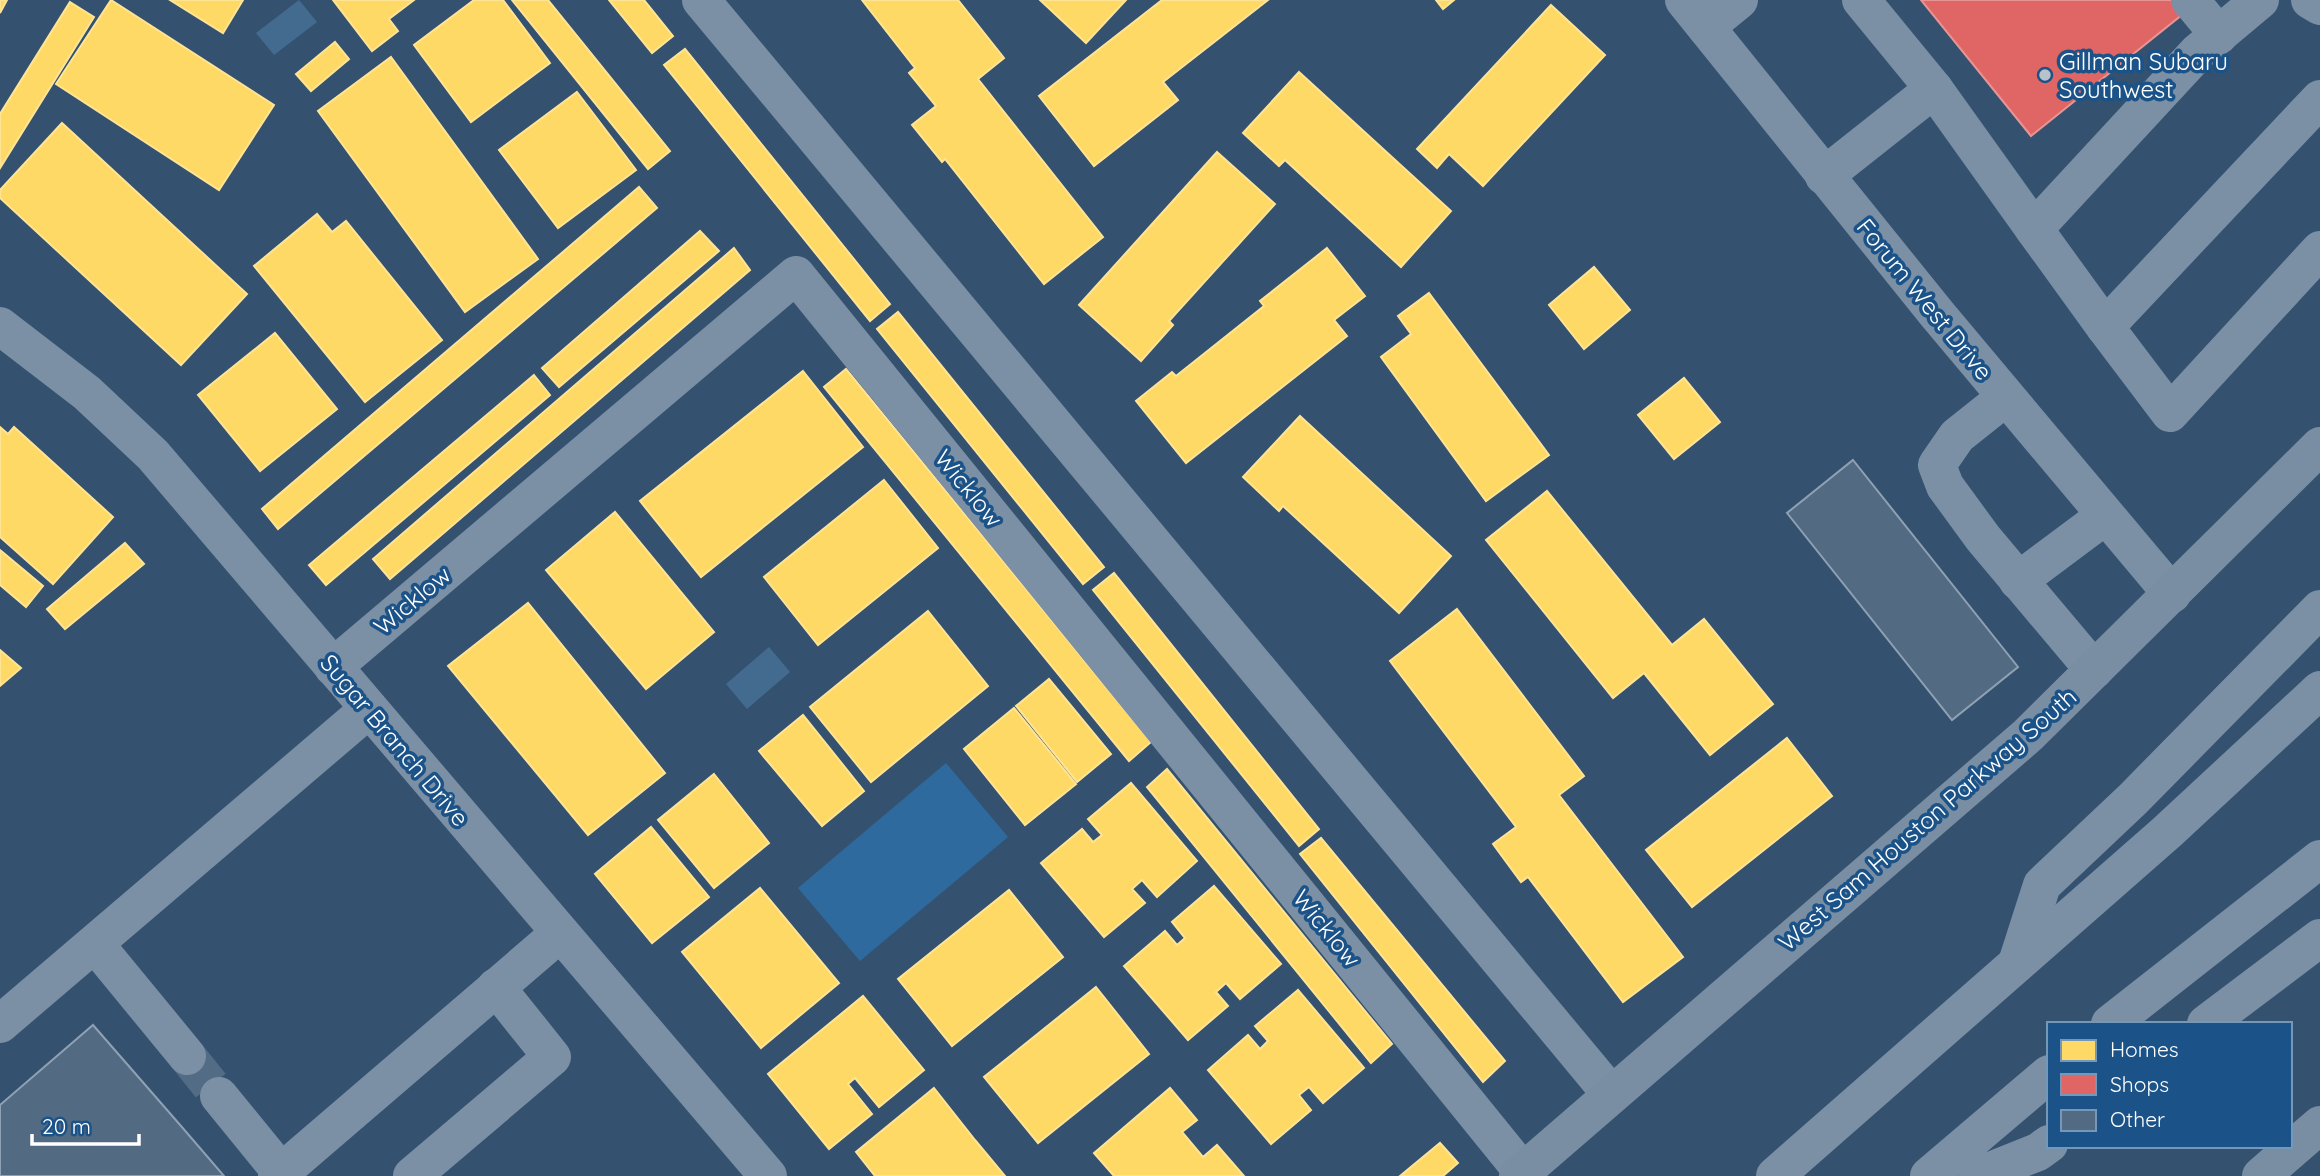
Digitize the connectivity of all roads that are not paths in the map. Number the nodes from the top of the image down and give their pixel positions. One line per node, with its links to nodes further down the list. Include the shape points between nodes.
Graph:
1 (701, 0): 38 (street)
2 (1739, 0): 8 (street)
3 (1861, 0): 10 (street)
4 (2190, 0): 9 (street)
5 (2260, 0): 9 (street)
6 (2310, 0): 7 (street)
7 (2320, 6)
8 (1695, 13): 12 (street, Forum West Drive)
9 (2219, 35): 13 (street)
10 (1934, 89): 12 (street); 13 (street)
11 (2320, 99): 16 (street)
12 (1824, 176): 17 (street, Forum West Drive)
13 (2034, 229): 16 (street)
14 (2320, 250): 16 (street, via 2170,414)
15 (0, 326): 23 (street, Sugar Branch Drive, via 87,393 153,455)
16 (2105, 327)
17 (2006, 397): 19 (street, Forum West Drive); 20 (street, via 1957,436 1937,465 1945,486)
18 (2320, 446): 21 (main road, West Sam Houston Parkway South)
19 (2105, 516): 20 (street); 21 (street, Forum West Drive)
20 (2018, 581): 24 (street)
21 (2172, 594): 24 (main road, West Sam Houston Parkway South)
22 (2320, 609): 31 (highway, via 2042,885)
23 (333, 667): 26 (street, Sugar Branch Drive); 43 (street, Wicklow, via 796,275)
24 (2094, 670): 38 (main road, West Sam Houston Parkway South, via 2028,735)
25 (2320, 690): 31 (highway)
26 (369, 709): 28 (street, Sugar Branch Drive); 30 (street)
27 (2320, 859): 33 (highway)
28 (560, 933): 32 (street); 45 (street, Sugar Branch Drive)
29 (2320, 938): 34 (highway)
30 (94, 944): 35 (street); 36 (street)
31 (2017, 963): 46 (highway)
32 (496, 987): 42 (street); 44 (street, via 552,1057)
33 (2113, 1022)
34 (2209, 1022)
35 (0, 1024)
36 (187, 1056)
37 (2047, 1076): 47 (highway)
38 (1611, 1094): 43 (main road, West Sam Houston Parkway South)
39 (219, 1096): 42 (street)
40 (2320, 1125): 49 (main road)
41 (2047, 1145): 48 (highway)
42 (279, 1174)
43 (1521, 1174)
44 (412, 1176)
45 (768, 1176)
46 (1776, 1176)
47 (1929, 1176)
48 (1978, 1176)
49 (2260, 1176)

